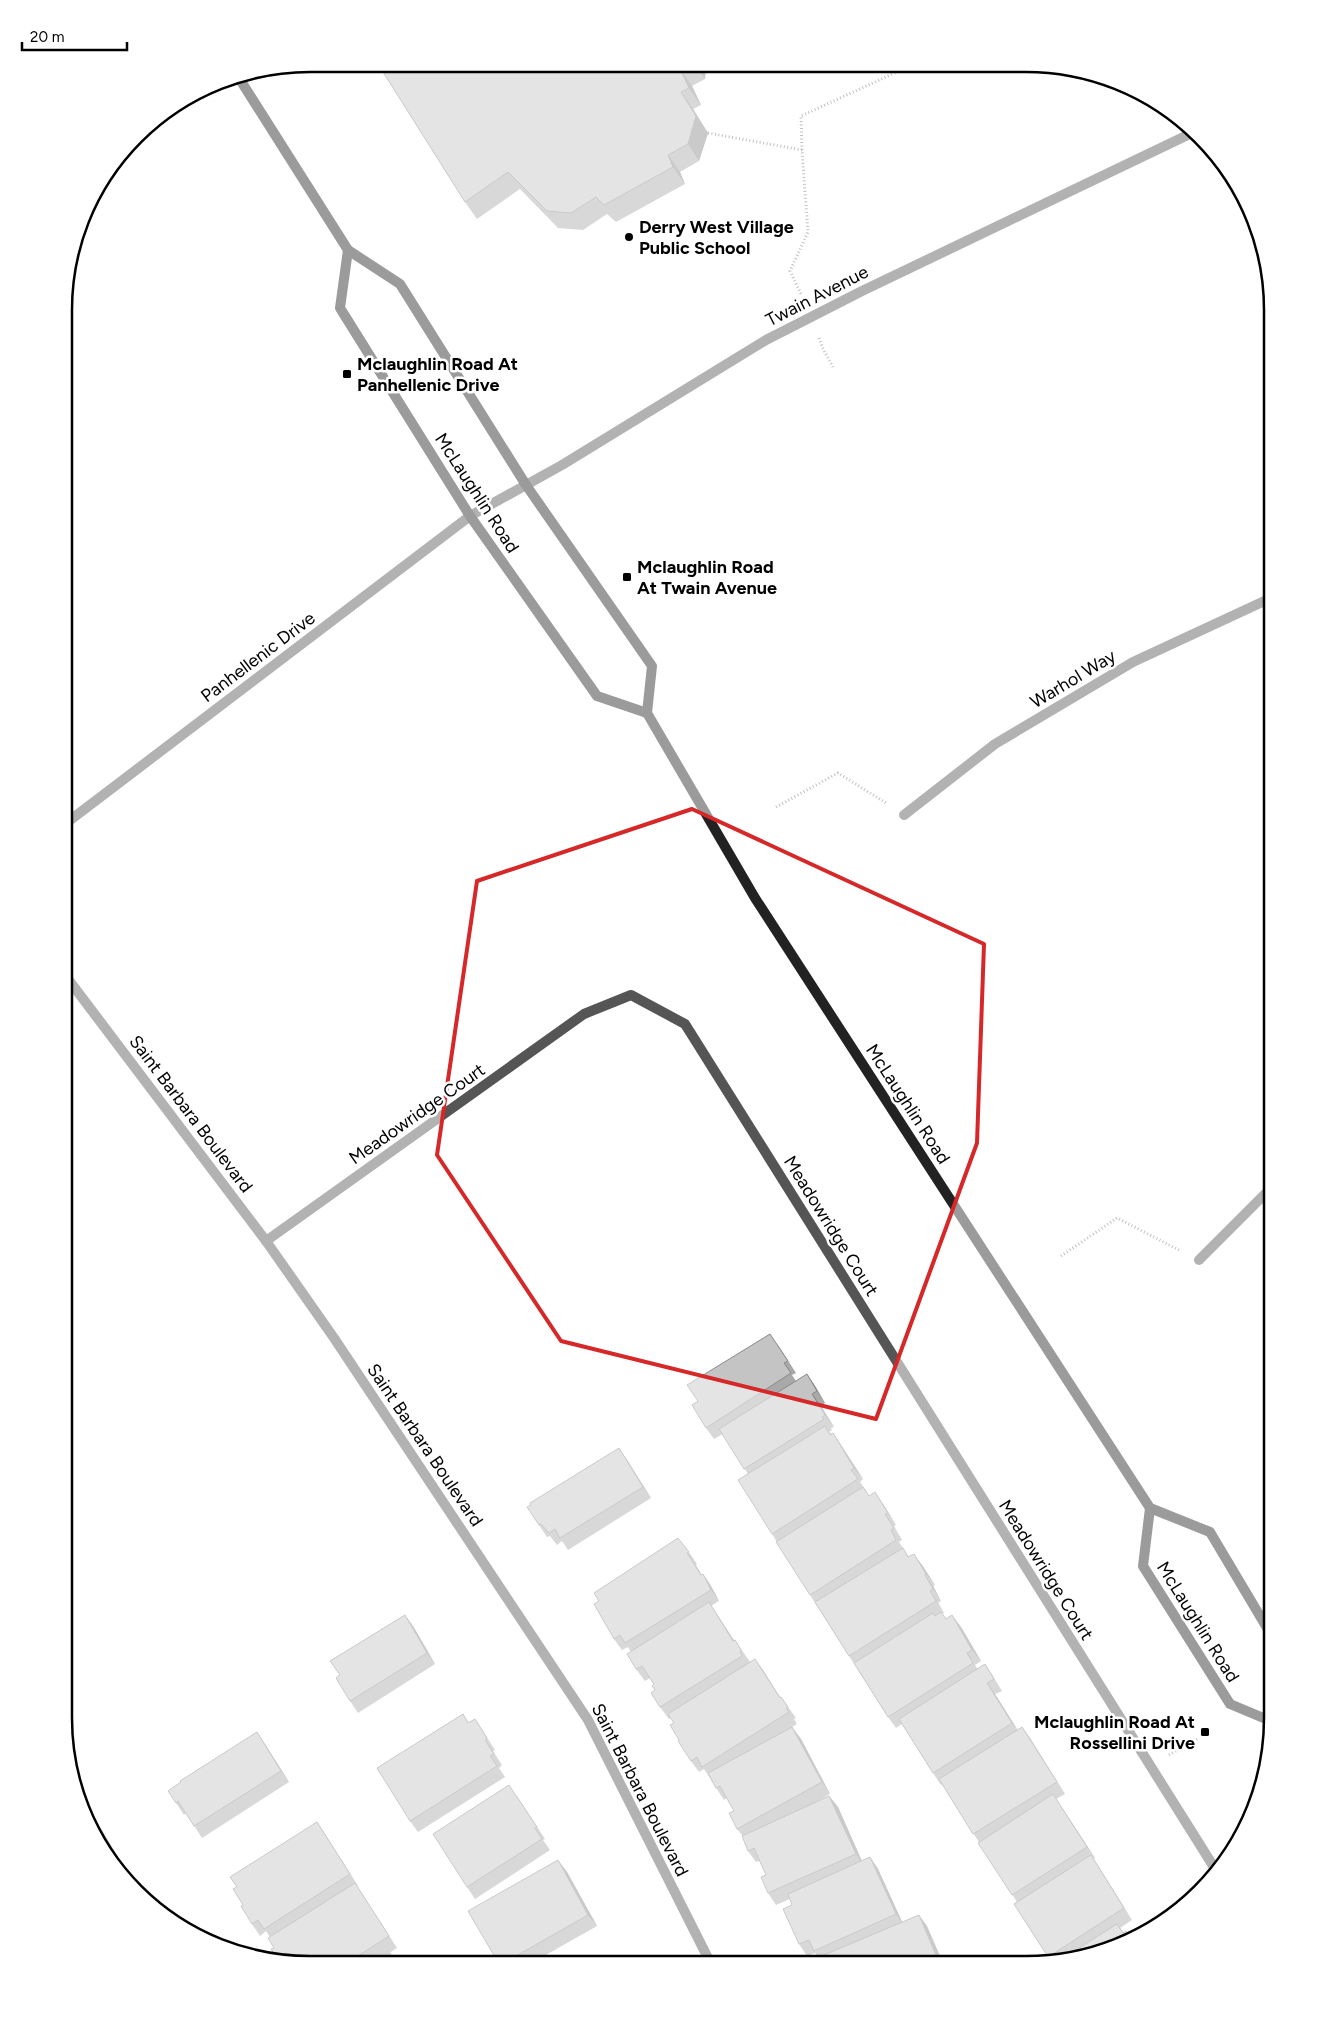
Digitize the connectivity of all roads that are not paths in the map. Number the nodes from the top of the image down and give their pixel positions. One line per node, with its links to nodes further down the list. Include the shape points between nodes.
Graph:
1 (241, 83): 3 (street)
2 (1187, 135): 4 (street, Twain Avenue, via 766,340)
3 (348, 250): 4 (street, via 400,284); 5 (street, McLaughlin Road, via 340,308)
4 (526, 485): 5 (street, Twain Avenue); 7 (street, via 652,666)
5 (470, 516): 7 (street, McLaughlin Road, via 596,696); 9 (street, Panhellenic Drive)
6 (1264, 601): 8 (street, Warhol Way, via 1133,662 995,744)
7 (647, 713): 14 (street, McLaughlin Road, via 755,898)
8 (904, 815)
9 (72, 819)
10 (72, 984): 12 (street, Saint Barbara Boulevard)
11 (1264, 1195): 13 (street)
12 (266, 1241): 17 (street, Meadowridge Court, via 584,1014 632,995 685,1024); 18 (street, Saint Barbara Boulevard, via 588,1720)
13 (1199, 1260)
14 (1150, 1508): 15 (street, via 1210,1532); 16 (street, McLaughlin Road, via 1143,1566 1230,1704)
15 (1264, 1623)
16 (1264, 1718)
17 (1212, 1866)
18 (707, 1956)

